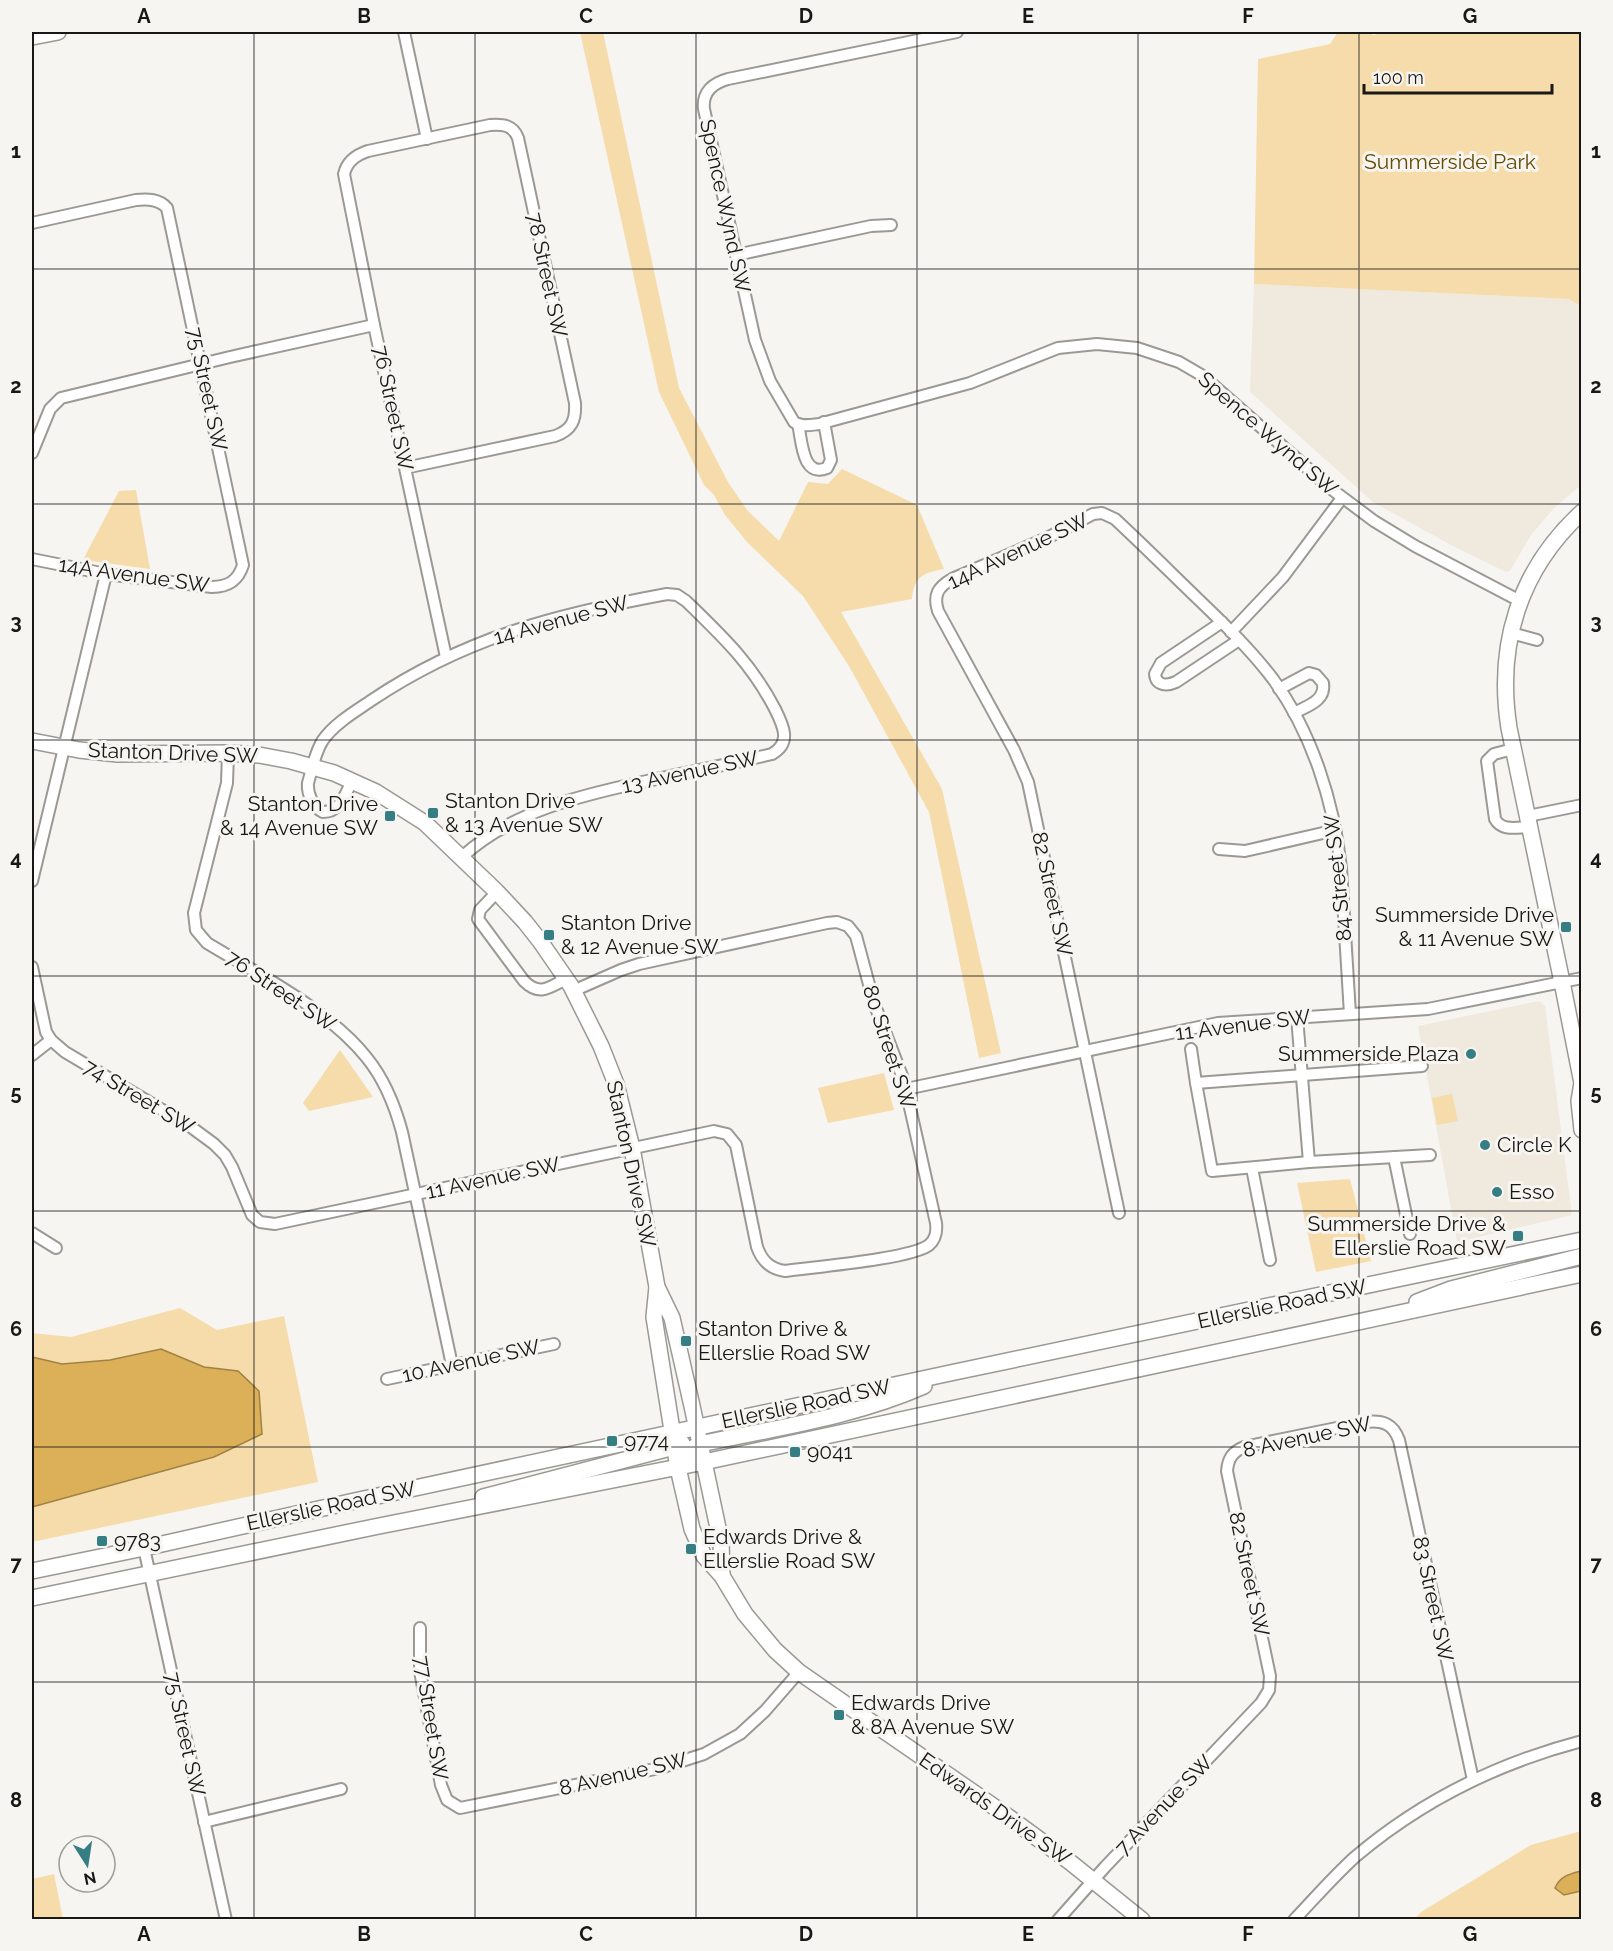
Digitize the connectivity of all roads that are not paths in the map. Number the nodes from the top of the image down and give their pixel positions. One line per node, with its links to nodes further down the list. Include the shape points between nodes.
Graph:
1 (58, 32): 4 (main road)
2 (404, 32): 5 (street)
3 (957, 32): 8 (street, Spence Wynd SW, via 729,79 708,90 704,109)
4 (32, 37)
5 (427, 139): 9 (street, 76 Street SW, via 355,156 345,170); 14 (street, 78 Street SW, via 496,124 509,126 518,138 575,411 572,426 555,436)
6 (32, 223): 10 (street, 75 Street SW, via 136,200 164,204 170,214)
7 (891, 225): 8 (street)
8 (736, 255): 12 (street, Spence Wynd SW, via 759,355 786,409)
9 (374, 325): 10 (street); 14 (street, 76 Street SW)
10 (201, 364): 13 (street, via 69,395 54,403); 20 (street, 75 Street SW, via 243,560)
11 (825, 422): 12 (street, Spence Wynd SW); 12 (street, Spence Wynd SW, via 831,460 827,468 816,470 806,460); 15 (street, Spence Wynd SW, via 970,383 1058,348 1116,344 1156,353 1192,369)
12 (798, 424)
13 (32, 453)
14 (405, 468): 27 (street, 76 Street SW)
15 (1342, 498): 22 (street, Spence Wynd SW, via 1396,534); 25 (street)
16 (1581, 512): 22 (main road, via 1553,541)
17 (1102, 513): 21 (street, 14A Avenue SW, via 952,579); 23 (street, 84 Street SW, via 1115,519)
18 (32, 559): 19 (street, 14A Avenue SW)
19 (106, 574): 20 (street, 14A Avenue SW, via 212,586 226,586); 32 (street)
20 (236, 580)
21 (936, 594): 52 (street, 82 Street SW, via 941,617 1028,782)
22 (1520, 601): 24 (main road)
23 (1222, 622): 25 (street, 84 Street SW); 25 (street, via 1161,663 1155,674 1158,681 1168,685 1176,682)
24 (1510, 633): 26 (street); 33 (main road, via 1505,690)
25 (1235, 636): 28 (street, 84 Street SW)
26 (1537, 640)
27 (446, 657): 30 (street, 14 Avenue SW, via 540,622 661,595 677,595 749,666 782,722); 35 (street, 14 Avenue SW, via 386,690 337,726 322,742)
28 (1280, 689): 29 (street, 84 Street SW); 29 (street, via 1309,673 1323,683 1320,698)
29 (1294, 713): 39 (street, 84 Street SW, via 1319,770)
30 (784, 740): 41 (street, 13 Avenue SW, via 772,754 552,805 488,837)
31 (32, 741): 32 (main road, Stanton Drive SW)
32 (64, 747): 34 (main road, Stanton Drive SW, via 136,754); 42 (street)
33 (1513, 749): 38 (main road); 38 (street, via 1494,754 1487,761 1495,819 1502,827)
34 (228, 753): 35 (main road, Stanton Drive SW, via 259,755); 65 (street, 76 Street SW, via 227,783 194,913 196,930 207,943 319,1012 368,1059 400,1123)
35 (313, 767): 36 (main road, Stanton Drive SW); 36 (street, via 308,788 314,804 323,812 338,807)
36 (352, 781): 41 (main road, Stanton Drive SW, via 415,816)
37 (1581, 805): 38 (street)
38 (1529, 821): 46 (main road)
39 (1336, 830): 40 (street, via 1245,851); 48 (street, 84 Street SW)
40 (1219, 849)
41 (462, 857): 43 (main road, Stanton Drive SW)
42 (32, 881)
43 (497, 892): 47 (main road, Stanton Drive SW, via 540,940); 47 (street, via 480,910 478,919 524,981 540,991)
44 (32, 967): 50 (street)
45 (1581, 978): 46 (street, 11 Avenue SW)
46 (1562, 982): 48 (street, 11 Avenue SW, via 1444,1007); 57 (main road)
47 (570, 985): 58 (street, 80 Street SW, via 639,964 837,922 848,926 856,936 874,1003); 60 (main road, Stanton Drive SW, via 616,1084)
48 (1350, 1014): 49 (street, 11 Avenue SW)
49 (1297, 1017): 52 (street, 11 Avenue SW, via 1218,1023); 55 (street)
50 (51, 1040): 53 (street); 67 (street, 74 Street SW, via 214,1144 225,1155 252,1215)
51 (1191, 1049): 56 (street)
52 (1085, 1051): 58 (street, 11 Avenue SW); 66 (street, 82 Street SW)
53 (32, 1055)
54 (1422, 1066): 55 (street)
55 (1300, 1074): 56 (street); 63 (street)
56 (1196, 1083): 64 (street, via 1212,1171)
57 (1581, 1083): 59 (main road)
58 (906, 1089): 74 (street, 80 Street SW, via 936,1223 933,1240 923,1248 879,1259 785,1271)
59 (1581, 1130)
60 (632, 1148): 65 (street, 11 Avenue SW); 74 (street, 11 Avenue SW, via 705,1132 727,1134 738,1151 760,1255); 76 (main road, Stanton Drive SW)
61 (1430, 1155): 62 (street)
62 (1394, 1157): 63 (street); 69 (street)
63 (1308, 1162): 64 (street)
64 (1252, 1168): 73 (street)
65 (416, 1194): 67 (street, 11 Avenue SW, via 275,1224); 79 (street, 76 Street SW)
66 (1119, 1213)
67 (260, 1222)
68 (32, 1233): 71 (street)
69 (1410, 1234)
70 (1581, 1240): 80 (main road, Ellerslie Road SW)
71 (56, 1248)
72 (1581, 1256): 77 (main road, via 1451,1289)
73 (1270, 1260)
74 (768, 1264)
75 (1581, 1274): 77 (main road, Ellerslie Road SW)
76 (657, 1287): 83 (main road, Stanton Drive SW, via 672,1318); 84 (main road, Stanton Drive SW, via 654,1317)
77 (1372, 1319): 87 (main road, Ellerslie Road SW)
78 (554, 1344): 79 (street, 10 Avenue SW)
79 (452, 1365): 81 (street, 10 Avenue SW)
80 (955, 1372): 83 (main road, Ellerslie Road SW); 85 (main road, via 864,1407)
81 (387, 1379)
82 (1386, 1423): 86 (street, 8 Avenue SW, via 1366,1422 1244,1447); 99 (street, 83 Street SW, via 1400,1440)
83 (696, 1428): 84 (main road, Ellerslie Road SW); 85 (main road, Edwards Drive SW)
84 (673, 1440): 88 (main road, Edwards Drive SW); 89 (main road, via 470,1501); 90 (main road, Ellerslie Road SW, via 371,1497)
85 (700, 1444): 87 (main road, Edwards Drive SW); 88 (main road, via 691,1449)
86 (1229, 1458): 97 (street, 82 Street SW, via 1227,1471 1270,1676)
87 (704, 1462): 88 (main road, Ellerslie Road SW); 93 (main road, Edwards Drive SW, via 721,1542)
88 (678, 1468): 89 (main road, Ellerslie Road SW); 93 (main road, Edwards Drive SW, via 692,1528 704,1556)
89 (436, 1515): 92 (main road, Ellerslie Road SW)
90 (144, 1548): 91 (main road, Ellerslie Road SW); 92 (street, 75 Street SW)
91 (32, 1571)
92 (149, 1574): 94 (main road, Ellerslie Road SW); 102 (street, 75 Street SW)
93 (723, 1576): 96 (main road, Edwards Drive SW, via 759,1633)
94 (32, 1598)
95 (420, 1628): 101 (street, 77 Street SW, via 420,1671 428,1722 442,1790)
96 (799, 1672): 101 (street, 8 Avenue SW, via 740,1734 704,1754 470,1807); 103 (main road, Edwards Drive SW, via 1003,1812)
97 (1269, 1690): 103 (street, 7 Avenue SW)
98 (1581, 1742): 99 (street, via 1518,1760)
99 (1473, 1780): 107 (street, via 1416,1812 1372,1844)
100 (341, 1790): 102 (street)
101 (453, 1805)
102 (204, 1822): 104 (street, 75 Street SW)
103 (1093, 1881): 105 (street, 7 Avenue SW); 106 (main road, Edwards Drive SW)
104 (226, 1920)
105 (1058, 1920)
106 (1142, 1920)
107 (1294, 1920)

